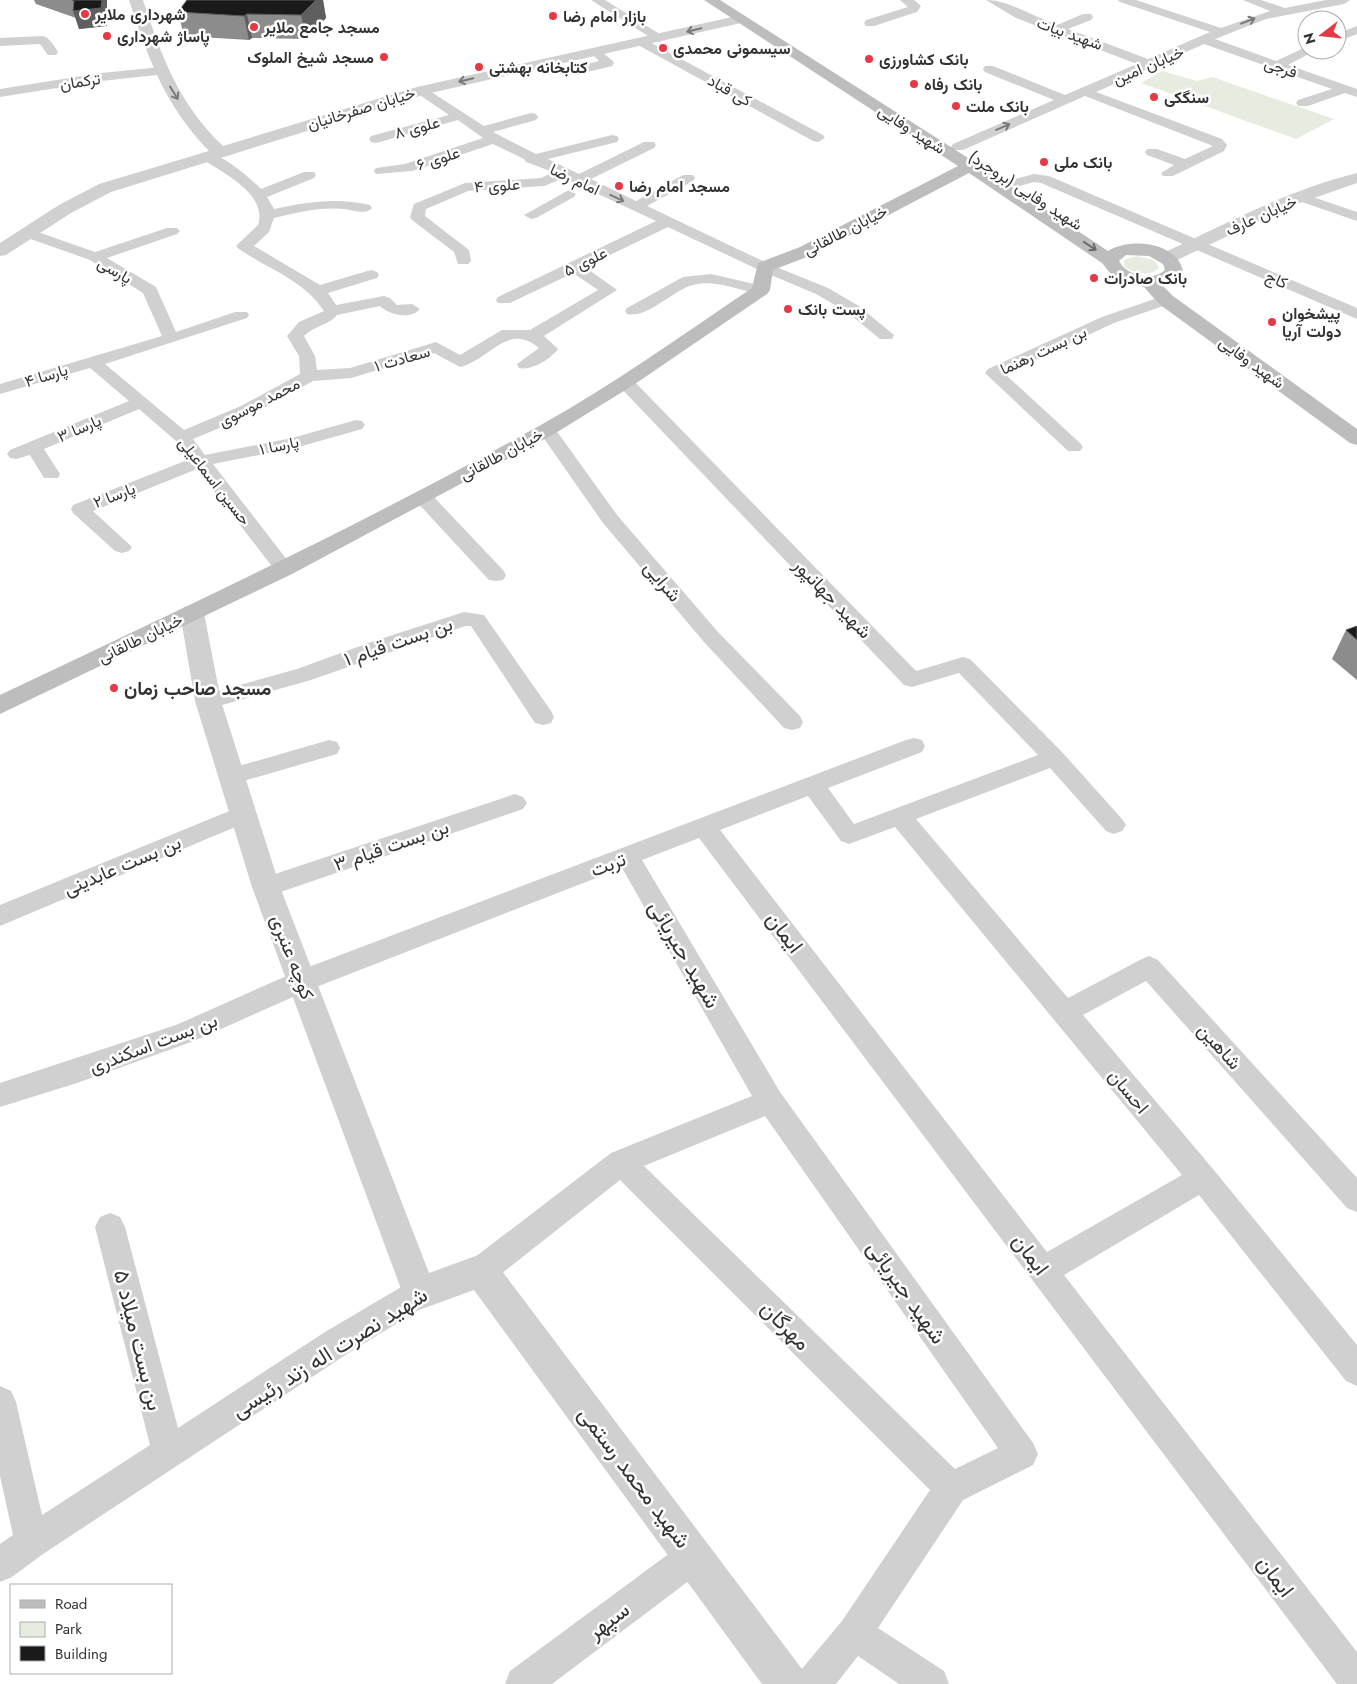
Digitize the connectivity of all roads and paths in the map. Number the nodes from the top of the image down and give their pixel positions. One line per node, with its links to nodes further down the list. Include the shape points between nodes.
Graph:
1 (136, 0): 27 (street)
2 (596, 0): 16 (street)
3 (711, 0): 12 (main road, شهید وفایی)
4 (726, 0): 43 (main road, شهید وفایی (بروجرد))
5 (906, 0): 13 (street, via 914,6 913,9)
6 (992, 0): 14 (street, شهید بیات, via 1009,11)
7 (1124, 0): 15 (street)
8 (1249, 0): 10 (street)
9 (1344, 0): 10 (street, خیابان امین)
10 (1282, 11): 15 (street, خیابان امین, one-way to 10)
11 (1087, 17): 14 (street)
12 (741, 19): 16 (street, خیابان صفرخانیان, one-way to 16); 49 (main road, شهید وفایی)
13 (870, 23)
14 (1060, 28): 23 (street, شهید بیات)
15 (1221, 32): 17 (street, خیابان امین)
16 (660, 38): 19 (street, خیابان صفرخانیان)
17 (1205, 40): 23 (street, خیابان امین); 24 (street, فرجی)
18 (0, 42): 20 (street, via 43,40)
19 (642, 42): 21 (street, خیابان صفرخانیان); 38 (street, کی قباد)
20 (52, 52)
21 (596, 52): 26 (street, via 608,63); 29 (street, خیابان صفرخانیان, one-way to 29)
22 (1297, 56): 24 (street)
23 (1149, 64): 31 (street, خیابان امین)
24 (1277, 65): 30 (street, فرجی)
25 (990, 69): 33 (street)
26 (579, 70)
27 (161, 71): 32 (street, ترکمان); 45 (street, one-way to 45)
28 (1357, 79): 30 (street)
29 (422, 90): 35 (street, امام رضا); 45 (street, خیابان صفرخانیان)
30 (1347, 90): 34 (street)
31 (1085, 92): 33 (street, خیابان امین); 48 (street, via 1220,145)
32 (0, 93)
33 (1067, 101): 43 (street, خیابان امین, one-way to 33)
34 (1303, 103)
35 (459, 116): 37 (street, امام رضا); 39 (street, علوی ۸)
36 (531, 117): 37 (street)
37 (481, 131): 40 (street, امام رضا)
38 (818, 138)
39 (376, 139)
40 (494, 139): 46 (street, امام رضا); 47 (street, علوی ۶)
41 (612, 139): 46 (street)
42 (649, 145): 56 (street)
43 (958, 147): 58 (main road, شهید وفایی (بروجرد))
44 (1152, 152): 48 (street)
45 (213, 154): 60 (street); 69 (street, خیابان صفرخانیان, via 105,188 65,209)
46 (531, 158): 51 (street, امام رضا)
47 (432, 160): 50 (street, علوی ۶, via 407,168); 59 (street)
48 (1187, 165): 52 (street)
49 (970, 166): 72 (main road, شهید وفایی, one-way to 72); 77 (main road, خیابان طالقانی, via 806,251)
50 (381, 171)
51 (562, 173): 56 (street, امام رضا); 57 (street, علوی ۴)
52 (1168, 173)
53 (310, 175): 60 (street)
54 (688, 178): 62 (street)
55 (1357, 178): 61 (street, خیابان عارف)
56 (578, 180): 62 (street, امام رضا, one-way to 62)
57 (544, 182): 59 (street, علوی ۴); 65 (street, via 575,198)
58 (1016, 182): 70 (street, کاج, via 1044,179); 72 (main road, شهید وفایی (بروجرد))
59 (466, 187): 75 (street, علوی ۴, via 419,207 418,217 461,250)
60 (258, 195): 64 (street, via 267,207)
61 (1301, 197): 66 (street); 70 (street, خیابان عارف)
62 (635, 207): 67 (street, امام رضا)
63 (364, 208): 64 (street, via 348,204 315,205)
64 (267, 215): 81 (street, via 260,233 244,246)
65 (531, 215)
66 (1357, 217)
67 (666, 222): 76 (street, علوی ۵); 77 (street, امام رضا)
68 (172, 231): 73 (street)
69 (30, 234): 71 (street, خیابان صفرخانیان); 73 (street, پارسی)
70 (1197, 244): 74 (street, خیابان عارف); 87 (street, کاج)
71 (0, 251)
72 (1116, 256): 74 (main road, via 1145,250); 79 (main road, via 1111,266 1124,276)
73 (95, 257): 91 (street, پارسی, via 150,290)
74 (1167, 258): 79 (main road, via 1174,271 1164,279)
75 (463, 260)
76 (573, 266): 82 (street, علوی ۵); 89 (street, via 609,290)
77 (764, 267): 80 (main road); 90 (street, امام رضا, via 822,291)
78 (372, 275): 81 (street)
79 (1149, 281): 83 (main road, شهید وفایی)
80 (761, 290): 86 (street, via 711,279 689,280); 95 (main road, خیابان طالقانی)
81 (318, 291): 85 (street)
82 (504, 300)
83 (1166, 300): 101 (main road, شهید وفایی); 103 (street, بن بست رهنما, via 1108,320 994,373)
84 (412, 309): 85 (street, via 392,310 384,302)
85 (332, 311): 94 (street, محمد موسوی, via 305,325 295,336 307,356)
86 (633, 312)
87 (1357, 314)
88 (241, 315): 91 (street, پارسا ۴)
89 (533, 335): 93 (street, via 550,349); 94 (street, سعادت ۱, via 508,333 460,362 436,347 351,373)
90 (886, 335)
91 (171, 339): 92 (street, پارسا ۴)
92 (92, 362): 96 (street, پارسا ۴); 97 (street, حسین اسماعیلی)
93 (525, 364)
94 (309, 376): 100 (street, محمد موسوی, via 223,422)
95 (625, 382): 99 (main road, خیابان طالقانی); 118 (street, شهید جهانپور, via 912,680 963,664)
96 (0, 390)
97 (141, 402): 100 (street, حسین اسماعیلی); 102 (street, پارسا ۳)
98 (356, 425): 105 (street, پارسا ۱, via 295,443)
99 (547, 430): 107 (main road, خیابان طالقانی); 115 (street, شرایی, via 610,519 711,637)
100 (182, 437): 105 (street, حسین اسماعیلی)
101 (1357, 439)
102 (34, 447): 104 (street, پارسا ۳); 106 (street)
103 (1074, 447)
104 (16, 454)
105 (202, 461): 108 (street, پارسا ۲, via 80,508); 109 (street, حسین اسماعیلی)
106 (51, 474)
107 (423, 497): 109 (main road, خیابان طالقانی); 110 (street)
108 (122, 547)
109 (284, 569): 111 (main road, خیابان طالقانی)
110 (496, 575)
111 (192, 613): 112 (street, کوچه عنبری); 113 (main road, خیابان طالقانی)
112 (208, 701): 114 (street, بن بست قیام ۱, via 303,675 464,619 477,620); 119 (street, کوچه عنبری)
113 (0, 705)
114 (543, 717)
115 (792, 722)
116 (914, 746): 120 (street, تربت)
117 (329, 748): 119 (street)
118 (1054, 758): 123 (street); 124 (street, شهید جهانپور)
119 (233, 776): 122 (street, کوچه عنبری)
120 (812, 785): 123 (street, via 849,835); 125 (street, تربت)
121 (515, 803): 127 (street, بن بست قیام ۳)
122 (244, 814): 127 (street, کوچه عنبری); 128 (street, بن بست عابدینی)
123 (899, 816): 130 (street, احسان)
124 (1114, 825)
125 (704, 827): 126 (street, تربت); 138 (street, ایمان)
126 (628, 856): 129 (street, تربت); 132 (street, شهید جیریائی)
127 (266, 887): 129 (street, کوچه عنبری)
128 (0, 916)
129 (302, 981): 131 (street, بن بست اسکندری, via 185,1033); 139 (street, کوچه عنبری)
130 (1063, 1013): 134 (street, احسان); 135 (street, شاهین, via 1149,967)
131 (0, 1095)
132 (770, 1101): 133 (street, شهید نصرت اله زند رئیسی); 143 (street, شهید جیریائی, via 1022,1454)
133 (622, 1162): 137 (street, شهید نصرت اله زند رئیسی); 143 (street, مهرگان)
134 (1203, 1178): 138 (street); 140 (street, احسان)
135 (1357, 1199)
136 (110, 1227): 142 (street, بن بست میلاد ۵)
137 (481, 1271): 139 (street, شهید نصرت اله زند رئیسی); 145 (street, شهید محمد رستمی)
138 (1044, 1271): 148 (street, ایمان)
139 (419, 1293): 142 (street, شهید نصرت اله زند رئیسی)
140 (1357, 1370)
141 (0, 1402): 144 (street)
142 (168, 1453): 144 (street, شهید نصرت اله زند رئیسی)
143 (951, 1488): 147 (street)
144 (31, 1542): 146 (street, شهید نصرت اله زند رئیسی)
145 (694, 1556): 149 (street, سپهر); 150 (street, شهید محمد رستمی)
146 (0, 1565)
147 (854, 1633): 151 (street); 152 (street)
148 (1357, 1681)
149 (523, 1684)
150 (787, 1684)
151 (813, 1684)
152 (932, 1684)

